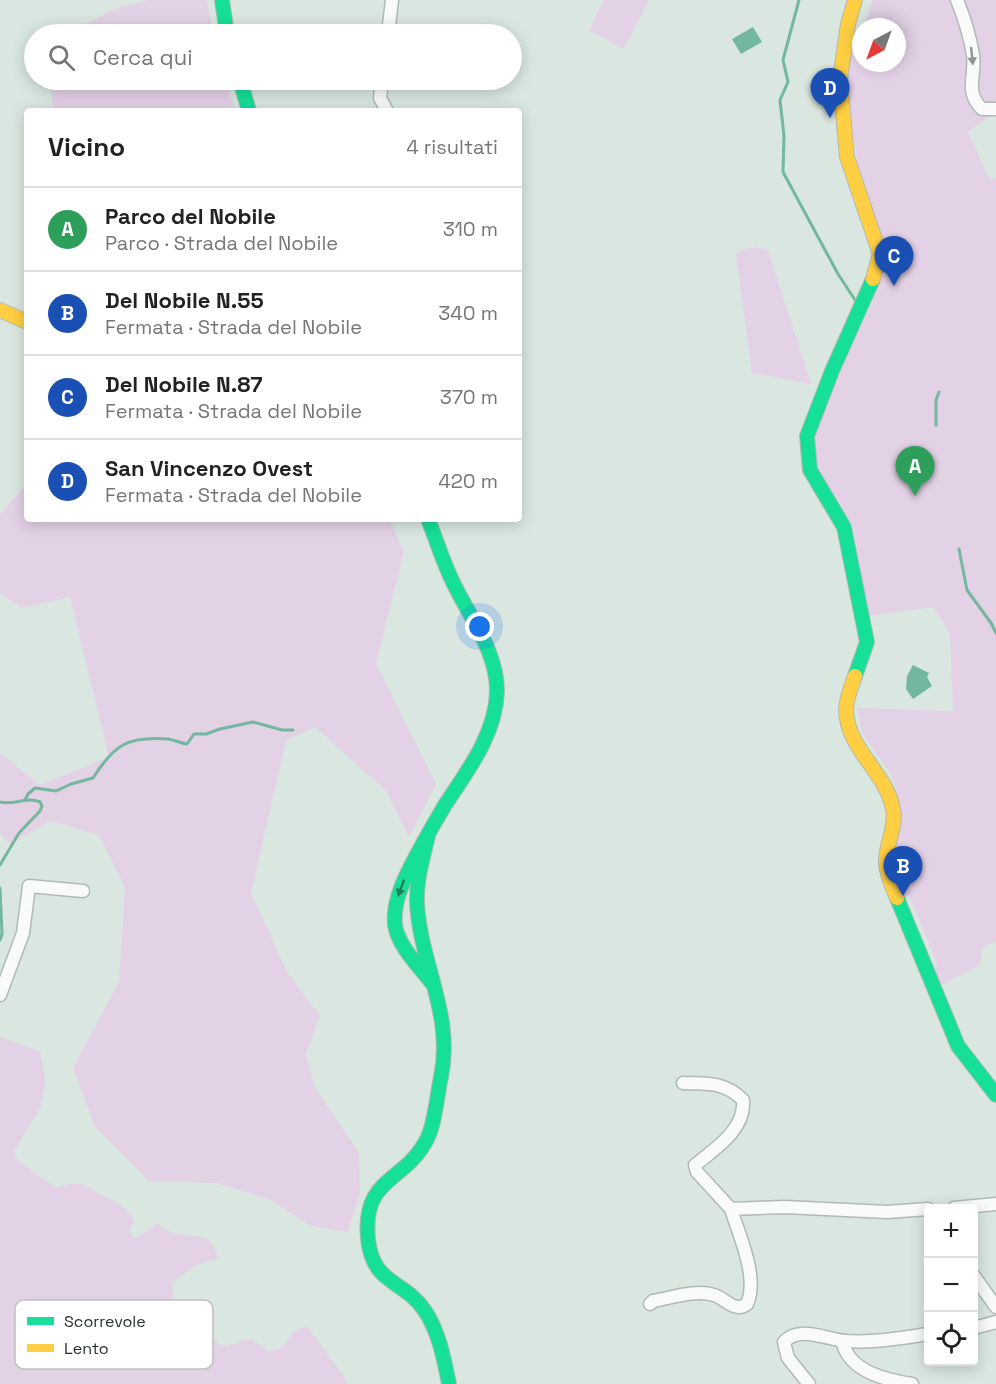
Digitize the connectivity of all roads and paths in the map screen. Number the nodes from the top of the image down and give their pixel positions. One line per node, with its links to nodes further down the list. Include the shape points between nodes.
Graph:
1 (222, 0): 5 (street)
2 (392, 0): 6 (street)
3 (855, 0): 20 (street, via 840,79 847,157 880,254 873,280 815,410 807,436 810,470 844,527 867,642 847,699 846,713 855,744 885,784 891,799 894,813 886,864 958,1046)
4 (957, 0): 11 (street, one-way to 11, via 973,56 971,94 982,109)
5 (226, 24)
6 (389, 24)
7 (243, 90): 9 (street)
8 (381, 90): 10 (street)
9 (248, 108)
10 (385, 108)
11 (996, 109)
12 (0, 310): 13 (street)
13 (24, 321)
14 (429, 522): 15 (street, via 450,578 492,657 498,693 485,741)
15 (428, 836): 17 (street, via 417,884 417,904); 17 (street, one-way to 17, via 403,882 395,926)
16 (82, 891): 18 (street, via 29,886 23,933)
17 (434, 985): 32 (street, via 443,1025 443,1067 429,1136 417,1155 374,1196 369,1248 378,1271 418,1302 427,1316 442,1353)
18 (0, 995)
19 (682, 1083): 23 (street, via 720,1084 743,1100 744,1111 725,1141 695,1165)
20 (996, 1095)
21 (996, 1204): 22 (street)
22 (978, 1206)
23 (731, 1209): 24 (street); 26 (street, via 750,1270 752,1292 747,1304 740,1308 702,1293)
24 (924, 1209)
25 (978, 1282): 27 (street)
26 (650, 1304)
27 (996, 1307)
28 (996, 1322): 29 (street)
29 (978, 1327)
30 (924, 1335): 31 (street, via 871,1342)
31 (845, 1341): 33 (street, via 797,1333 788,1337 784,1342 788,1358); 34 (street, via 846,1354 874,1375)
32 (448, 1384)
33 (809, 1384)
34 (912, 1384)

